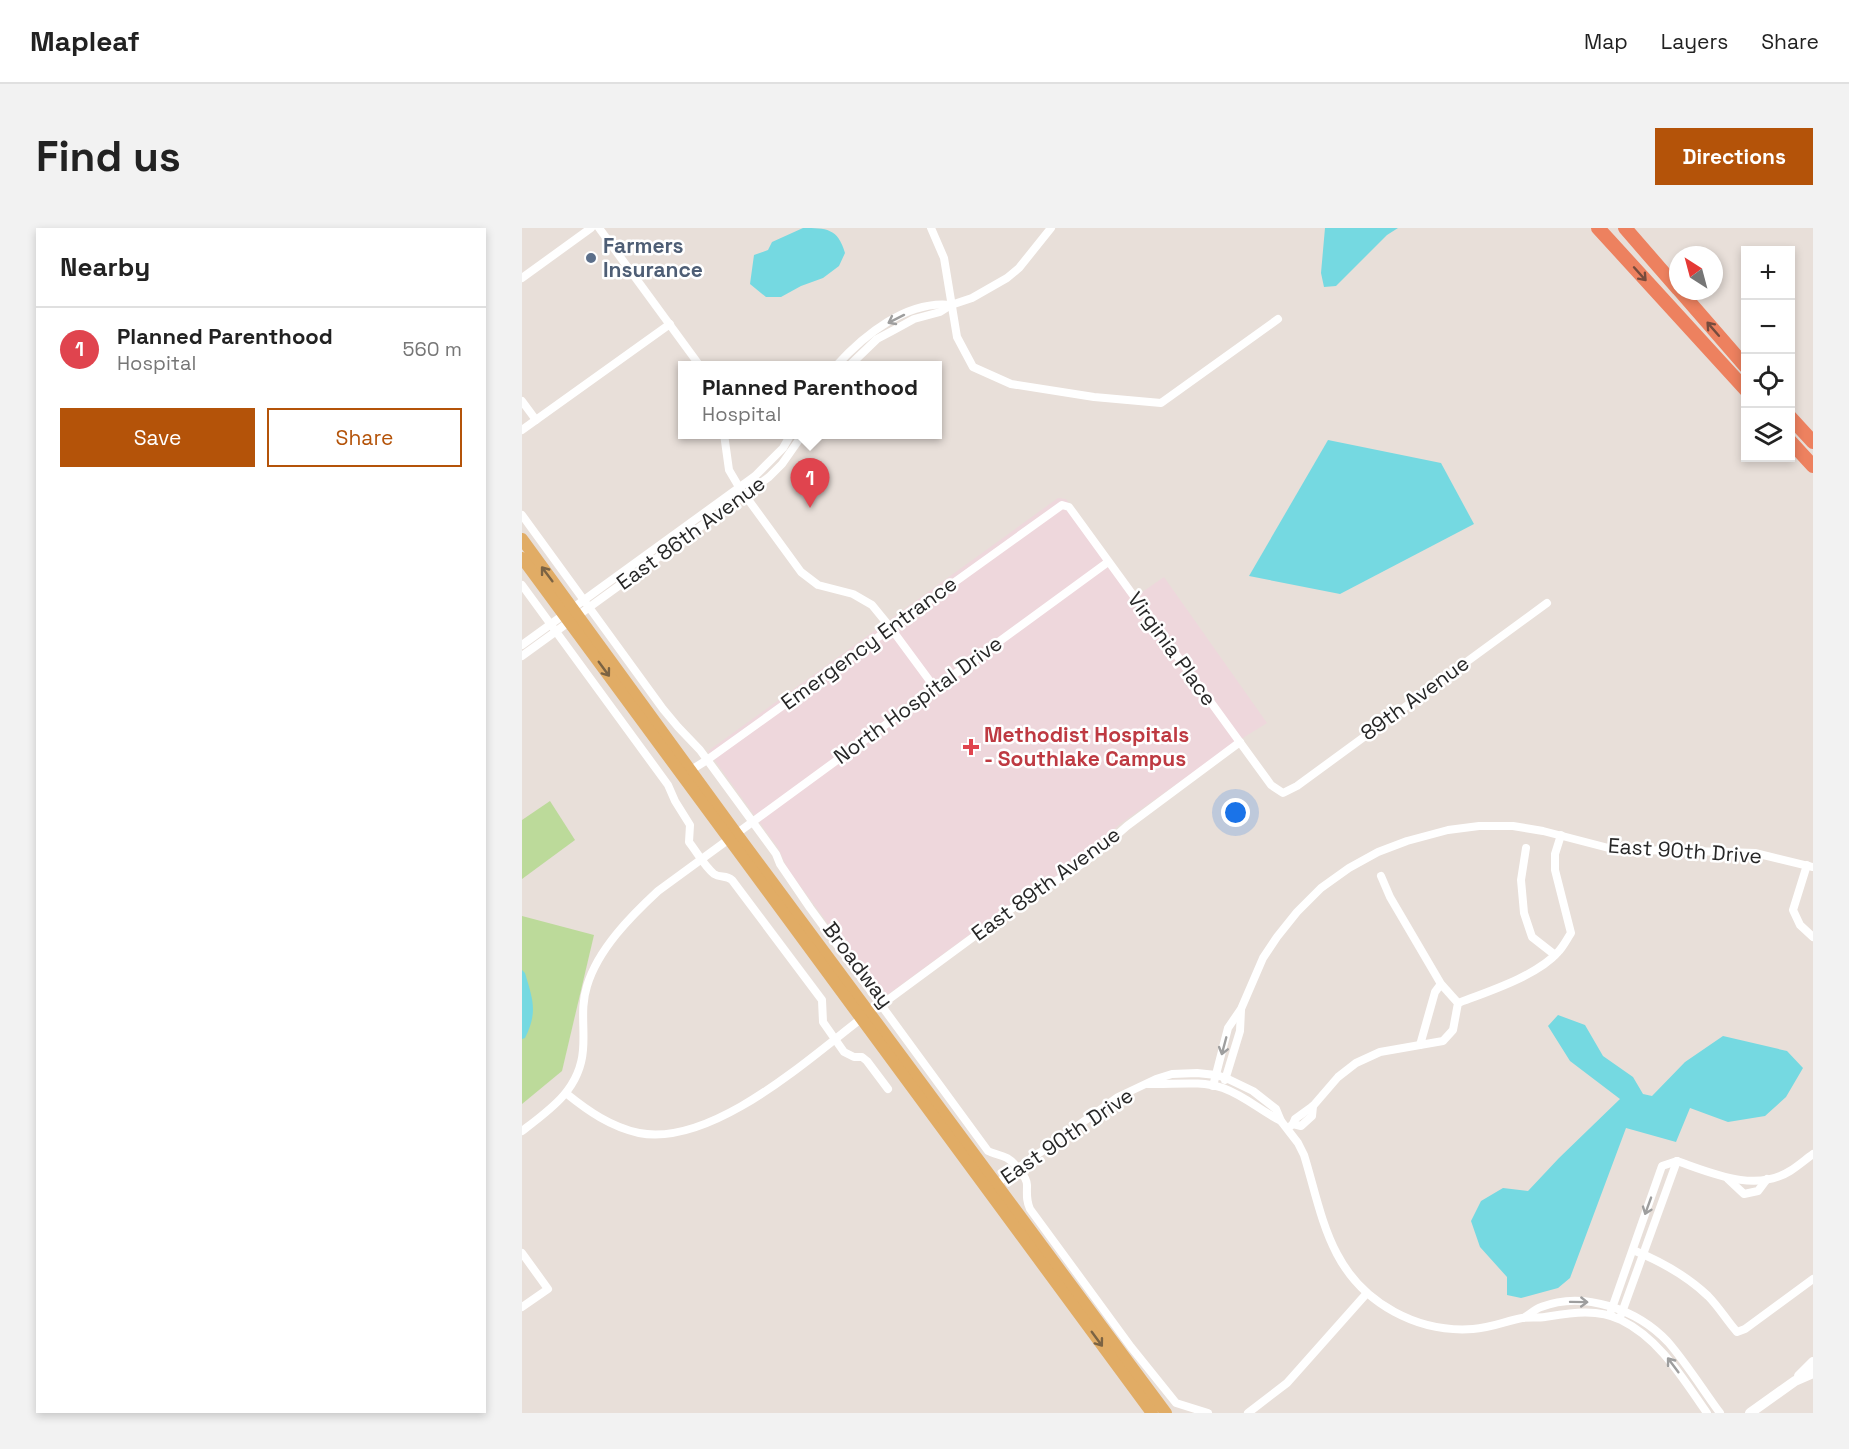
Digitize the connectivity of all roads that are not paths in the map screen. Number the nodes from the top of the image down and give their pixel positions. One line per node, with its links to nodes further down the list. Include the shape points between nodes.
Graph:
1 (591, 228): 7 (street)
2 (599, 228): 12 (street)
3 (931, 228): 10 (street, via 944,258)
4 (1051, 228): 10 (street, via 1007,278)
5 (1598, 228): 17 (highway, one-way to 17)
6 (1625, 228): 8 (highway)
7 (522, 278)
8 (1669, 279)
9 (1688, 300): 16 (highway, one-way to 9)
10 (951, 305): 11 (street, via 957,337 973,367 1011,384 1161,403); 14 (street, one-way to 14, via 938,303 884,324); 15 (street, via 877,339)
11 (1278, 319)
12 (670, 324): 13 (street); 19 (street)
13 (696, 361)
14 (841, 361)
15 (854, 361)
16 (1741, 361)
17 (1741, 385)
18 (522, 401): 19 (street)
19 (536, 420): 21 (street)
20 (1795, 422): 25 (highway)
21 (522, 430)
22 (725, 439): 28 (street, via 729,470)
23 (789, 439): 28 (street, East 86th Avenue, via 771,462)
24 (800, 439): 29 (street, East 86th Avenue, via 782,464)
25 (1813, 442)
26 (1795, 446): 27 (highway)
27 (1813, 466)
28 (739, 487): 29 (street); 37 (street, East 86th Avenue)
29 (745, 496): 37 (street, East 86th Avenue); 39 (street, via 801,572 818,585 853,594 872,605)
30 (1062, 505): 34 (street, Virginia Place, via 1069,507); 39 (street, Emergency Entrance)
31 (522, 515): 37 (street)
32 (522, 539): 37 (main road, Broadway, one-way to 32)
33 (522, 558): 37 (main road, Broadway)
34 (1108, 562): 43 (street, North Hospital Drive); 44 (street, Virginia Place)
35 (522, 585): 38 (street)
36 (1547, 603): 48 (street, 89th Avenue)
37 (576, 611): 38 (street); 40 (street); 45 (street); 46 (main road, Broadway, one-way to 46); 47 (main road, Broadway)
38 (550, 623): 40 (street); 41 (street)
39 (890, 627): 43 (street); 45 (street, Emergency Entrance)
40 (556, 632): 42 (street); 53 (street, via 669,785 690,825 689,842)
41 (522, 645)
42 (522, 656)
43 (935, 688): 49 (street, North Hospital Drive)
44 (1240, 742): 48 (street, Virginia Place, via 1272,785); 60 (street, East 89th Avenue, via 1094,855 1026,899)
45 (707, 760): 47 (street, Emergency Entrance); 49 (street)
46 (674, 763): 47 (street); 51 (main road, Broadway)
47 (691, 770): 51 (main road, Broadway)
48 (1283, 793)
49 (752, 822): 51 (street, North Hospital Drive); 60 (street)
50 (1561, 835): 54 (street, East 90th Drive, via 1624,852 1755,853); 57 (street, via 1555,870 1571,933); 61 (street, East 90th Drive, via 1513,826 1448,830 1378,852 1321,888 1297,912 1255,974)
51 (732, 836): 53 (street, North Hospital Drive); 62 (main road, Broadway); 80 (main road, Broadway)
52 (1526, 848): 57 (street, via 1521,880 1524,913 1532,937)
53 (702, 858): 63 (street, via 716,875 732,880 822,1000 823,1022); 71 (street, North Hospital Drive, via 641,906 598,962 582,1008 583,1051 577,1076)
54 (1810, 866): 56 (street, via 1793,910 1800,925)
55 (1381, 876): 58 (street)
56 (1813, 937)
57 (1555, 955): 59 (street, via 1534,970)
58 (1440, 984): 59 (street); 64 (street)
59 (1458, 1003): 64 (street, via 1453,1030 1443,1041)
60 (881, 1005): 77 (street, via 988,1151 1005,1157)
61 (1241, 1009): 65 (street, East 90th Drive, one-way to 65, via 1228,1028); 66 (street, East 90th Drive, via 1240,1031)
62 (862, 1018): 63 (street); 80 (main road, Broadway)
63 (835, 1039): 70 (street, via 844,1052 867,1061); 71 (street, via 758,1096 716,1119 674,1132 641,1133 621,1128)
64 (1420, 1045): 73 (street, via 1380,1052 1356,1062)
65 (1216, 1075): 66 (street, East 90th Drive); 67 (street, East 90th Drive, via 1172,1074); 68 (street, East 90th Drive)
66 (1226, 1078): 69 (street, East 90th Drive); 72 (street, via 1268,1101)
67 (1146, 1084): 68 (street, East 90th Drive); 77 (street, East 90th Drive, via 1118,1097)
68 (1213, 1086): 69 (street, East 90th Drive)
69 (1223, 1088): 72 (street)
70 (888, 1089)
71 (567, 1094): 74 (street)
72 (1281, 1120): 73 (street)
73 (1290, 1126): 85 (street, via 1304,1155 1337,1255)
74 (522, 1131)
75 (1813, 1154): 79 (street, via 1788,1172)
76 (1677, 1161): 78 (street); 81 (street, one-way to 81, via 1662,1166); 83 (street)
77 (1018, 1169): 80 (street, East 90th Drive); 96 (street, via 1027,1184 1030,1209 1152,1374 1176,1403)
78 (1728, 1179): 79 (street); 79 (street, via 1744,1194 1758,1191)
79 (1767, 1179)
80 (992, 1187): 94 (main road, Broadway, one-way to 94); 95 (main road, Broadway)
81 (1633, 1250): 83 (street); 87 (street)
82 (522, 1253): 86 (street, via 548,1289)
83 (1642, 1254): 84 (street, via 1694,1284 1737,1332); 88 (street)
84 (1813, 1279)
85 (1367, 1293): 90 (street, via 1405,1318 1439,1328 1489,1327); 97 (street, via 1287,1383)
86 (522, 1307)
87 (1613, 1307): 88 (street); 89 (street); 90 (street, one-way to 87, via 1540,1307 1561,1303)
88 (1621, 1315): 89 (street); 98 (street, one-way to 88, via 1659,1348); 99 (street, via 1644,1322 1668,1343)
89 (1609, 1316): 90 (street, via 1579,1312)
90 (1524, 1318)
91 (1813, 1362): 93 (street)
92 (1813, 1373): 93 (street)
93 (1795, 1381): 100 (street)
94 (1152, 1413)
95 (1166, 1413)
96 (1208, 1413)
97 (1248, 1413)
98 (1707, 1413)
99 (1720, 1413)
100 (1750, 1413)

